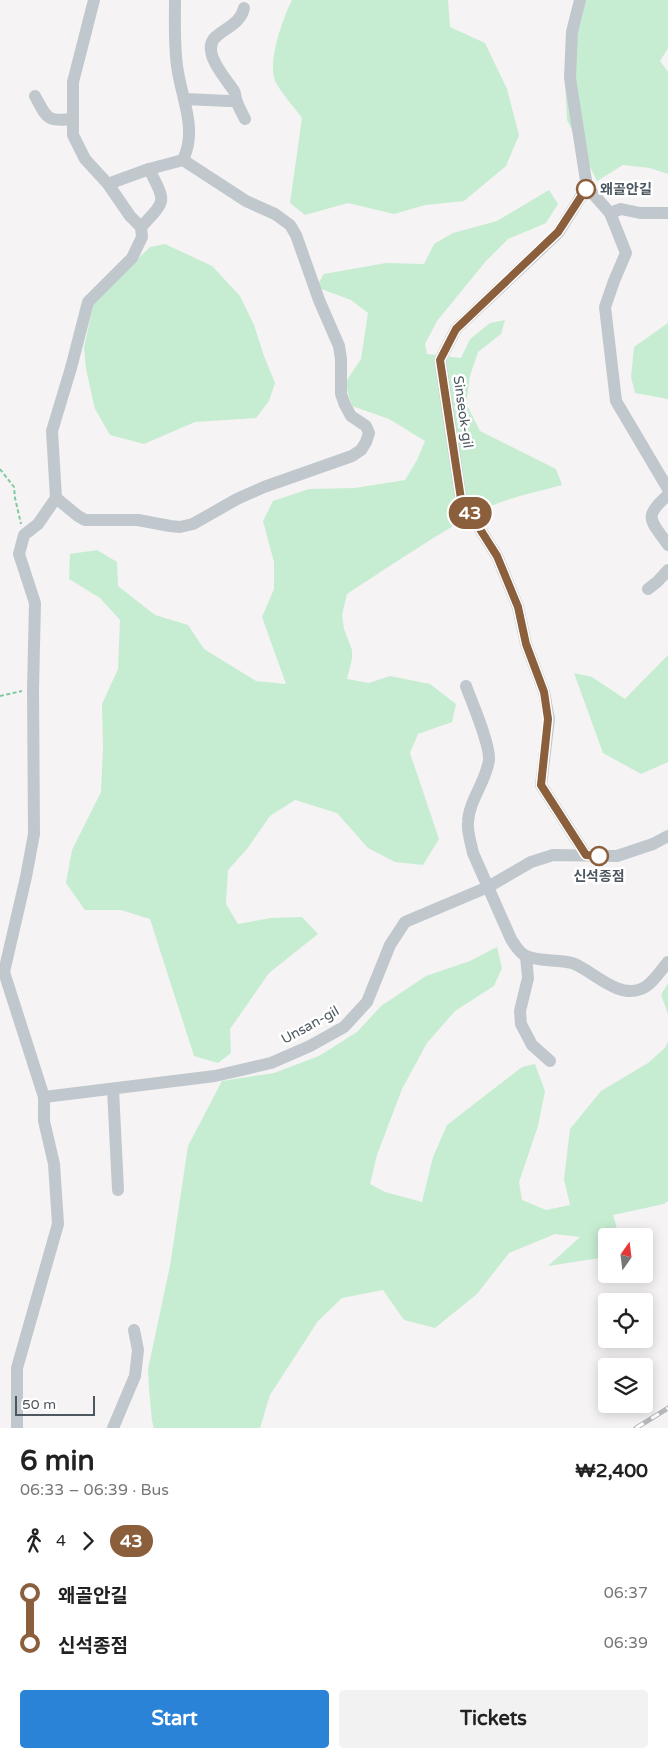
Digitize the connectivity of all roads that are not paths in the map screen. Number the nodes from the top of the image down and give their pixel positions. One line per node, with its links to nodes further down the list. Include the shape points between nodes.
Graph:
1 (94, 0): 8 (street, via 73,82)
2 (175, 0): 7 (street, via 174,43)
3 (580, 0): 13 (street, via 572,32 570,78)
4 (244, 8): 6 (street, via 238,20 214,38 210,45)
5 (35, 96): 8 (street, via 49,118 56,121)
6 (235, 99): 7 (street); 9 (street)
7 (185, 100): 10 (street, via 189,133)
8 (72, 119): 12 (street, via 73,135 85,160)
9 (245, 119)
10 (183, 160): 11 (street); 19 (street, via 290,225 339,346 343,400 351,416 366,426 369,433 366,442 352,456 264,487 193,524 180,527 138,520 85,520)
11 (149, 169): 12 (street); 16 (street, via 162,194 162,202)
12 (108, 184): 16 (street)
13 (587, 187): 14 (street); 25 (street, Sinseok-gil, via 558,232 456,329 440,360 461,499 497,556 518,607 526,644 544,692 548,719 541,785)
14 (610, 213): 15 (street, via 621,209); 17 (street, via 626,253 605,307 616,402)
15 (668, 213)
16 (141, 228): 19 (street, via 142,237 132,258 88,302 52,431)
17 (668, 490)
18 (668, 495): 20 (street, via 657,504 651,519)
19 (56, 498): 29 (street, via 38,524 24,535 19,554 36,602 34,834)
20 (668, 545)
21 (668, 570): 22 (street)
22 (648, 590)
23 (466, 686): 26 (street, via 489,759 468,824 473,853)
24 (668, 836): 25 (street, Unsan-gil, via 617,856)
25 (586, 855): 26 (street, Unsan-gil, via 553,856 531,862)
26 (488, 886): 27 (street, via 511,939); 31 (street, Unsan-gil, via 405,922 390,945 367,1002 344,1027 310,1046 271,1063 215,1076)
27 (526, 956): 28 (street, via 569,962 604,983 635,990 643,989); 30 (street, via 528,978 520,1011 521,1024 532,1045)
28 (668, 962)
29 (2, 972): 32 (street)
30 (550, 1061)
31 (113, 1089): 32 (street, Unsan-gil); 33 (street)
32 (44, 1097): 35 (street, via 44,1121 54,1164 58,1224 17,1368)
33 (118, 1190)
34 (134, 1330): 36 (street, via 138,1350 135,1376)
35 (18, 1428)
36 (113, 1428)

